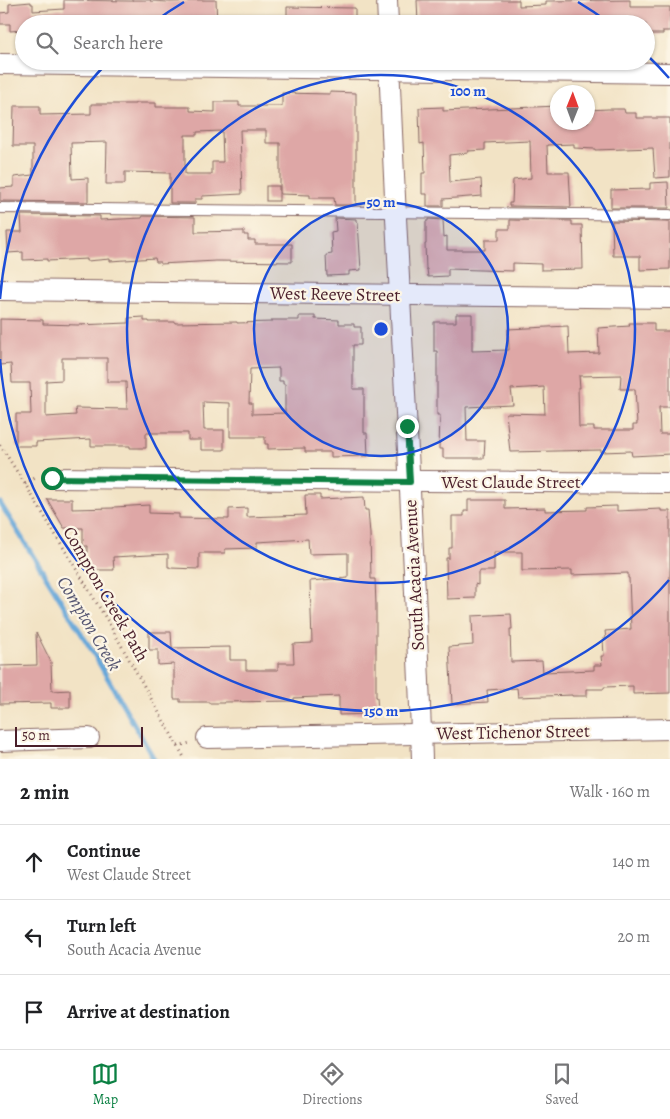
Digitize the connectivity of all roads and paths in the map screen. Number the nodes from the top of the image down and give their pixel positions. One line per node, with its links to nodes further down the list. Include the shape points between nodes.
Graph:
1 (387, 0): 2 (street)
2 (388, 15)
3 (0, 64): 4 (street)
4 (15, 64)
5 (389, 70): 9 (street, South Acacia Avenue)
6 (565, 70): 7 (street)
7 (670, 73)
8 (0, 208): 9 (lane)
9 (396, 213): 10 (lane); 12 (street, South Acacia Avenue)
10 (670, 216)
11 (0, 290): 12 (street, West Reeve Street)
12 (399, 295): 13 (street, West Reeve Street); 16 (street, South Acacia Avenue)
13 (670, 298)
14 (0, 446): 23 (path, Compton Creek Path, via 107,620)
15 (52, 478): 16 (street, West Claude Street)
16 (410, 482): 17 (street, West Claude Street); 19 (street, South Acacia Avenue)
17 (670, 483)
18 (670, 729): 19 (street, West Tichenor Street)
19 (422, 734): 21 (street, West Tichenor Street); 24 (street, South Acacia Avenue)
20 (89, 738): 22 (street)
21 (207, 738)
22 (0, 741)
23 (185, 759)
24 (422, 759)

